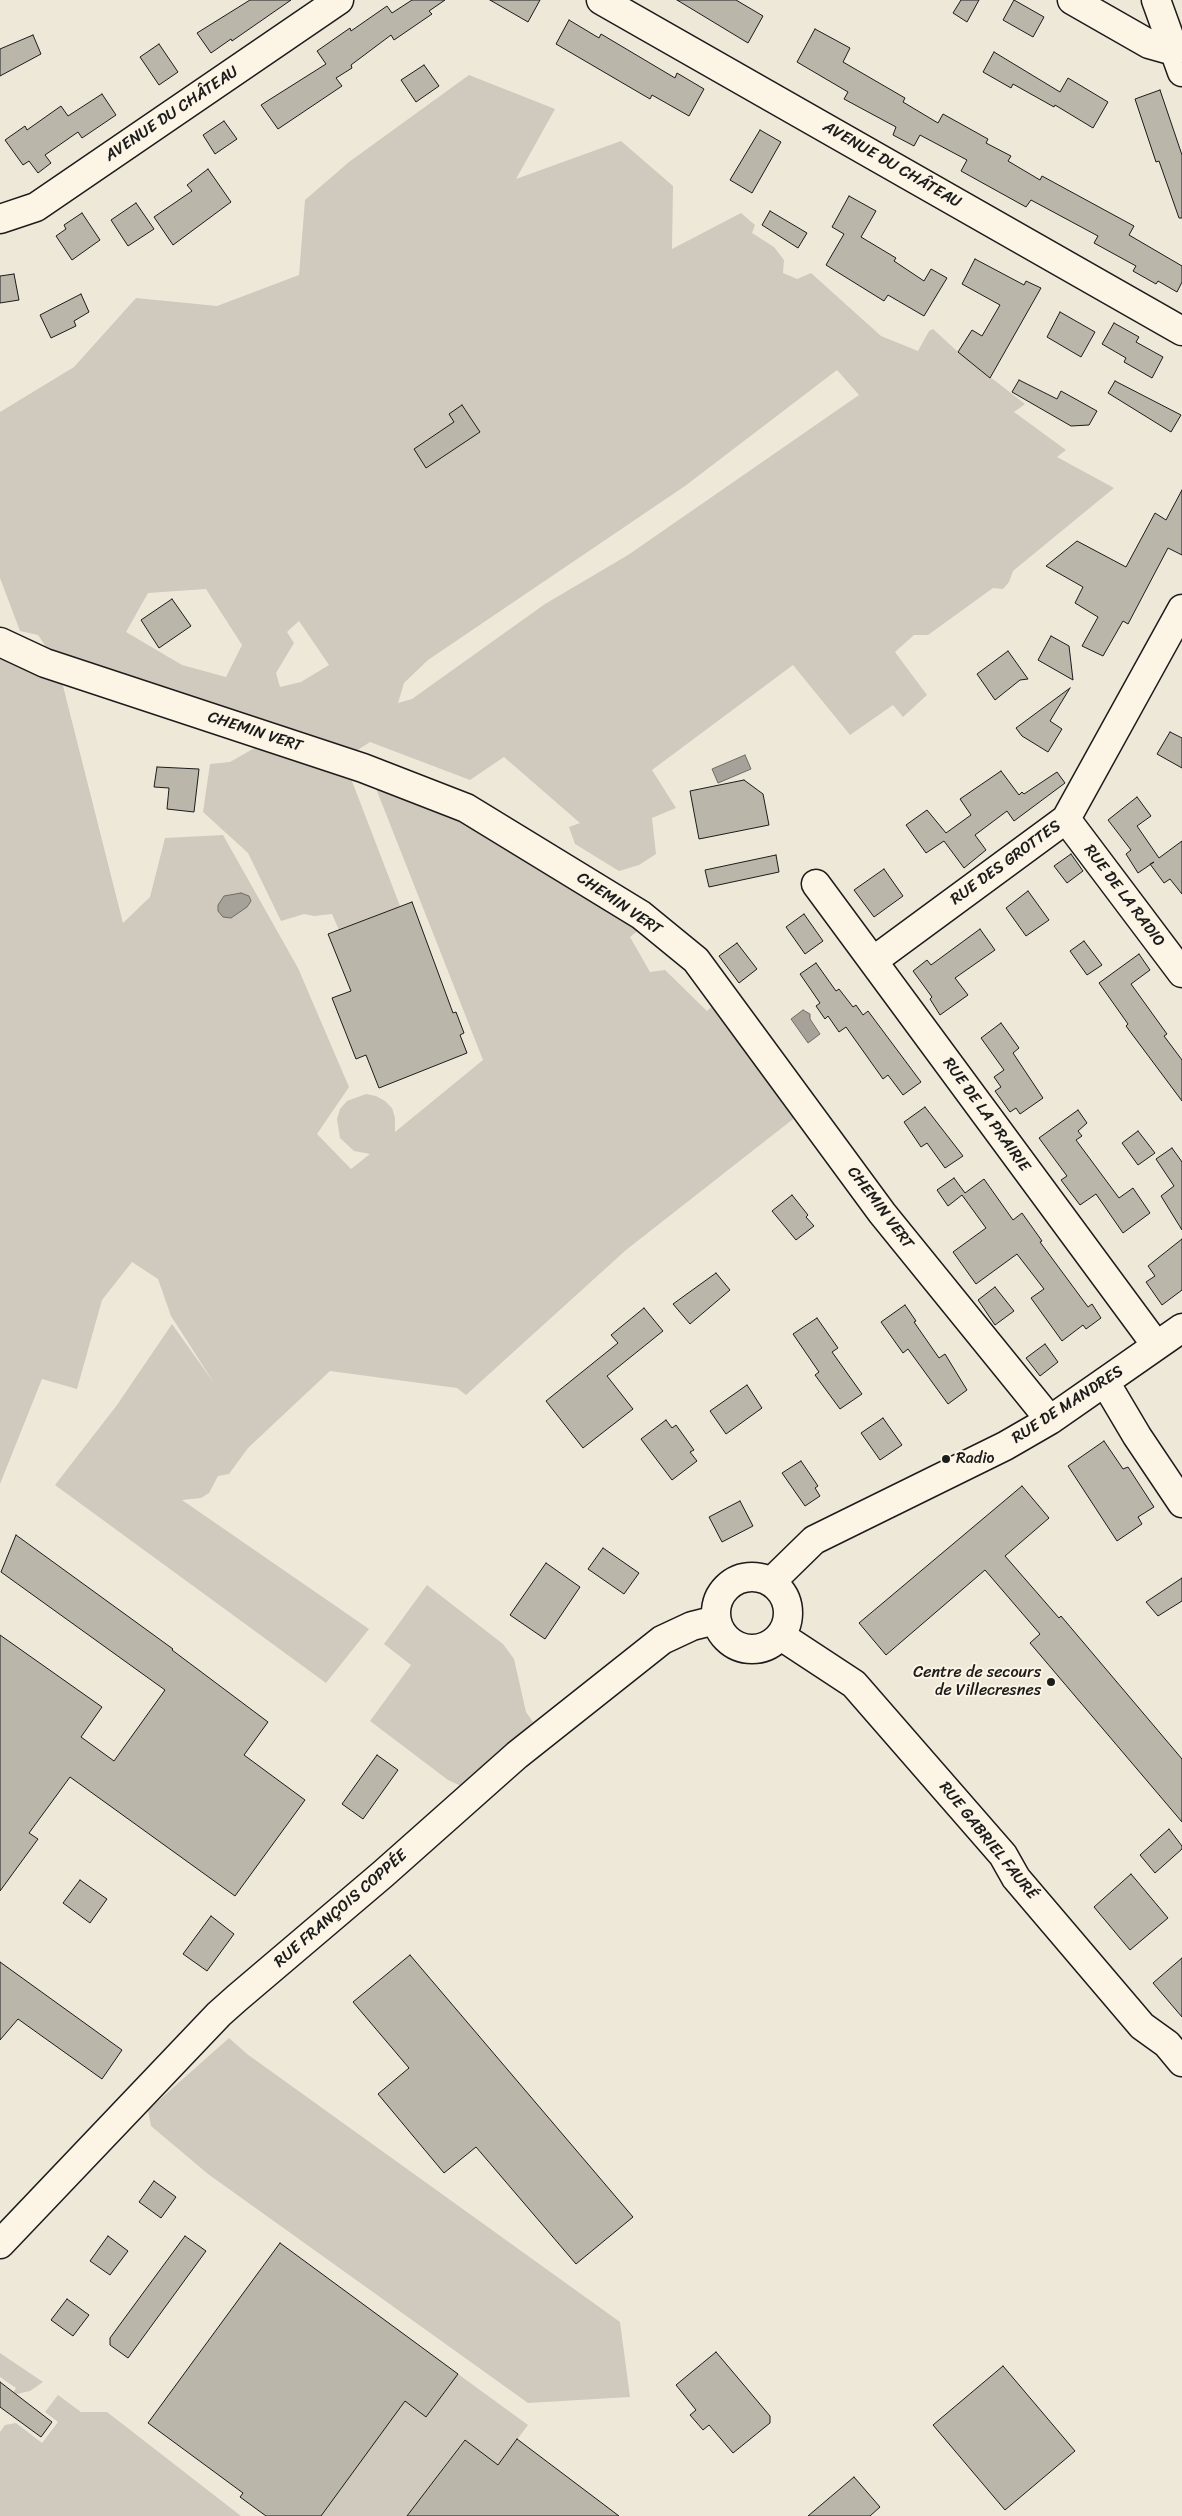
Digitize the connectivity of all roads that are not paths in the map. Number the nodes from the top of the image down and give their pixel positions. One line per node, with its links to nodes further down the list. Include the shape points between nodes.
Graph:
1 (339, 0): 6 (street, AVENUE DU CHÂTEAU, via 36,207)
2 (601, 0): 7 (street, AVENUE DU CHÂTEAU)
3 (1072, 0): 5 (street)
4 (1156, 0): 5 (street)
5 (1178, 62)
6 (0, 220)
7 (1182, 331)
8 (1182, 609): 10 (street, RUE DES GROTTES)
9 (0, 642): 17 (street, CHEMIN VERT, via 45,663 363,768 466,808 641,915 696,960 882,1213)
10 (1066, 819): 12 (street, RUE DES GROTTES); 13 (street, RUE DE LA RADIO)
11 (816, 884): 12 (street, RUE DE LA PRAIRIE)
12 (873, 961): 15 (street, RUE DE LA PRAIRIE)
13 (1182, 973)
14 (1182, 1328): 15 (street, RUE DE MANDRES)
15 (1156, 1345): 16 (street, RUE DE MANDRES)
16 (1105, 1382): 17 (street, RUE DE MANDRES); 18 (street)
17 (1050, 1420): 19 (street, RUE DE MANDRES, via 814,1540)
18 (1182, 1503)
19 (771, 1582): 20 (street, via 751,1576 731,1583 718,1599); 21 (street, via 785,1596 788,1606 787,1622)
20 (716, 1620): 21 (street, via 726,1638 743,1649 764,1648); 23 (street, RUE FRANÇOIS COPPÉE, via 692,1626 662,1640 517,1755 237,1998)
21 (781, 1636): 22 (street, RUE GABRIEL FAURÉ, via 854,1684 1003,1855 1016,1878 1142,2026 1167,2044)
22 (1182, 2062)
23 (0, 2244)

